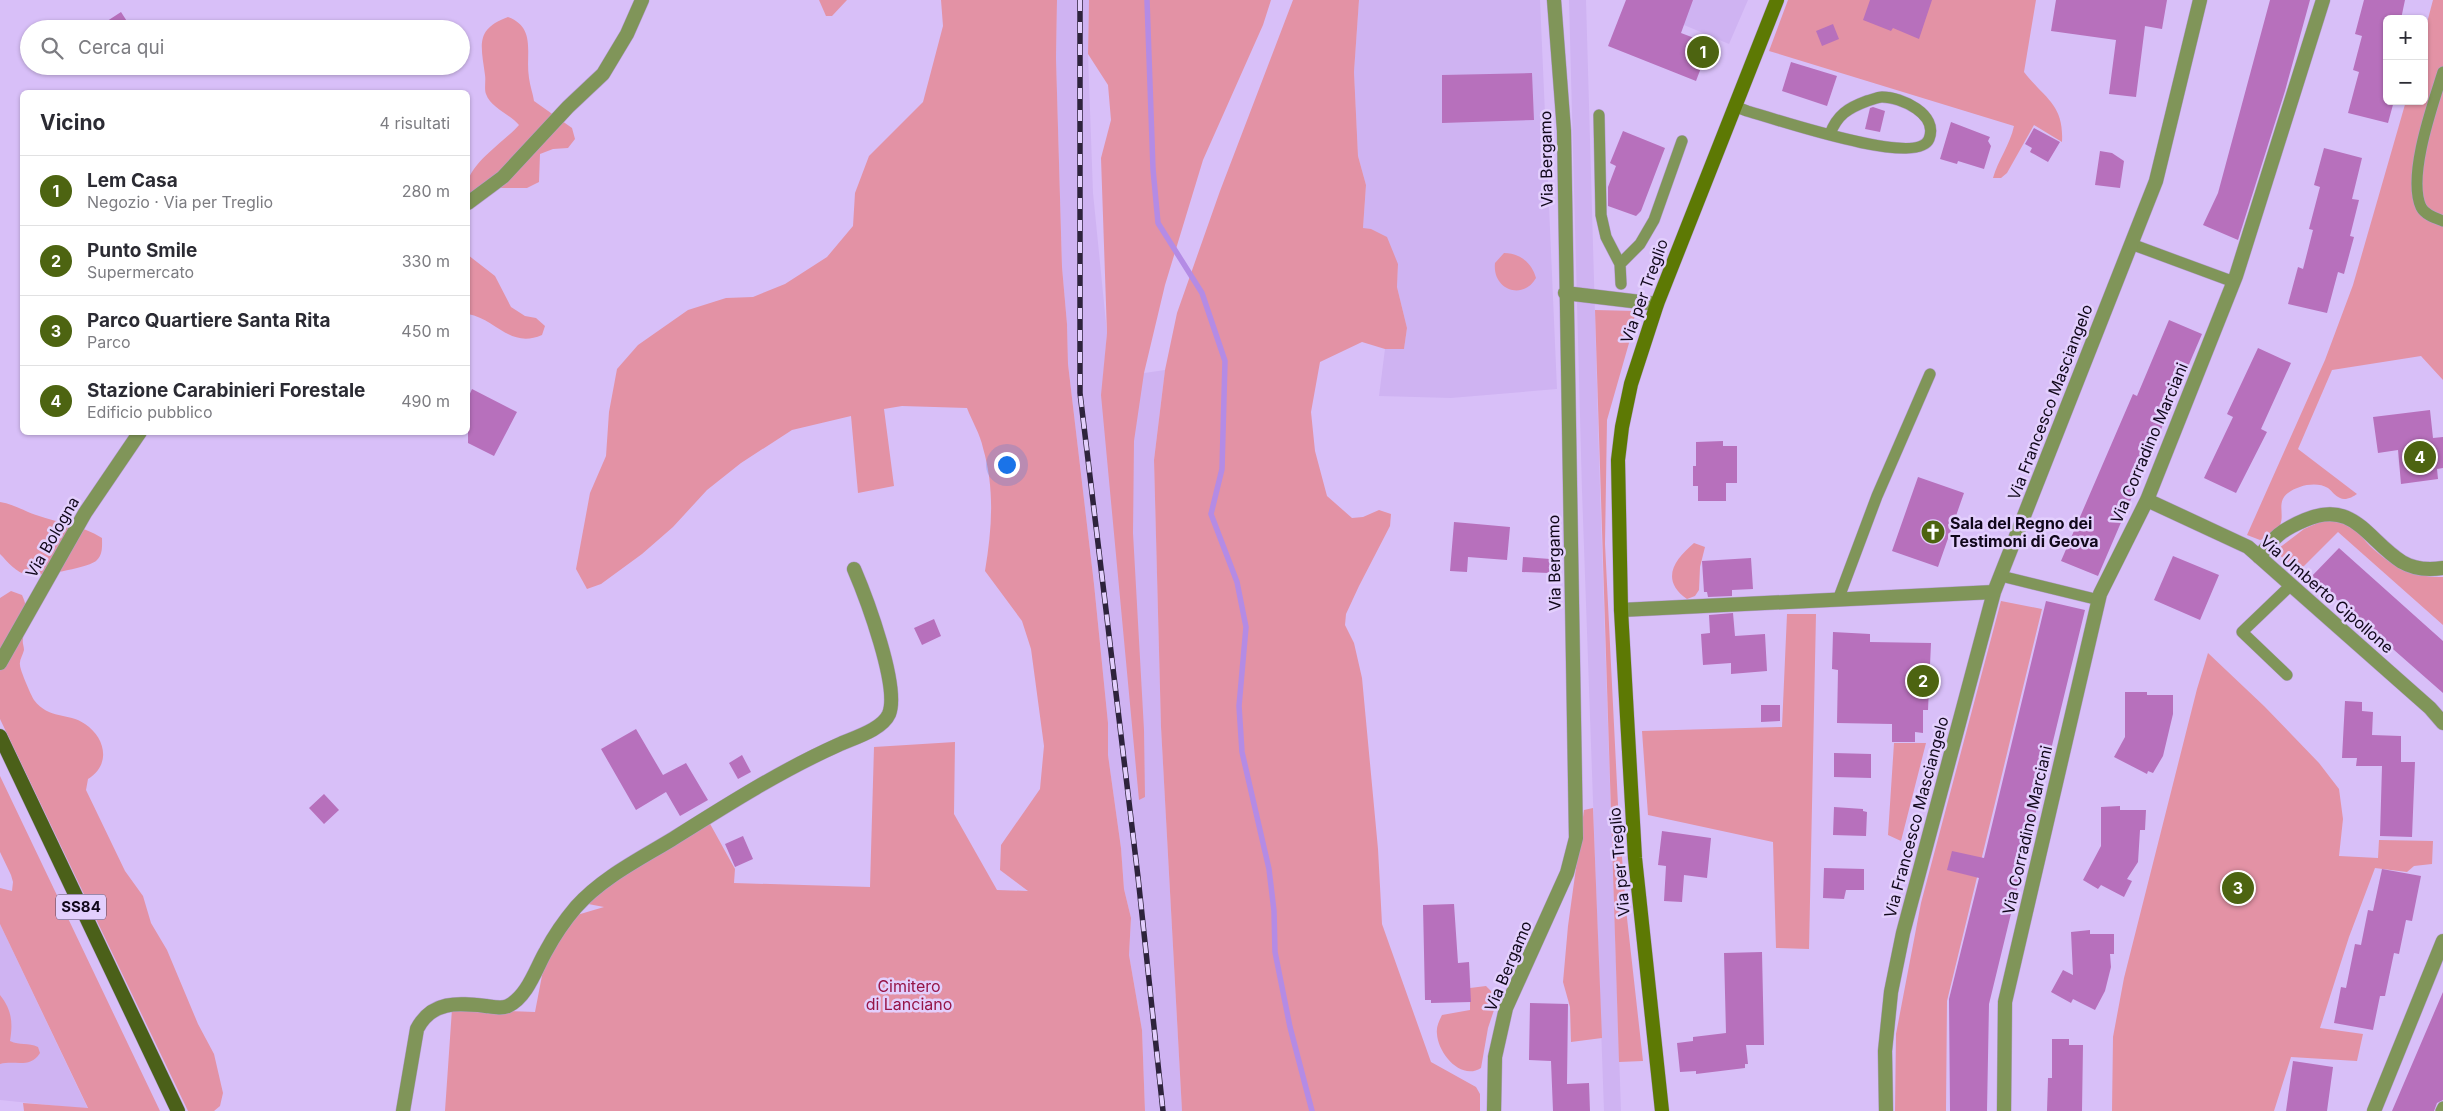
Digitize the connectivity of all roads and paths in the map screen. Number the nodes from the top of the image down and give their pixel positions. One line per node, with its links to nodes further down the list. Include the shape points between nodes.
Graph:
1 (642, 0): 11 (street, via 627,34 603,74 503,177)
2 (1554, 0): 17 (street, Via Bergamo, via 1564,131)
3 (1776, 0): 7 (main road, Via per Treglio)
4 (2200, 0): 13 (street, Via Francesco Masciangelo, via 2156,182)
5 (2323, 0): 15 (street, Via Corradino Marciani)
6 (2443, 72): 12 (lane, via 2425,131 2416,185 2421,208 2431,217)
7 (1734, 106): 9 (lane); 18 (main road, Via per Treglio)
8 (1599, 115): 14 (lane, via 1601,215 1606,237)
9 (1830, 134): 9 (lane, via 1898,149 1913,149 1926,144 1930,137 1929,125 1916,107 1881,97 1842,113)
10 (1682, 141): 14 (lane, via 1654,220 1640,244)
11 (470, 202)
12 (2443, 221)
13 (2131, 244): 15 (lane); 25 (street, Via Francesco Masciangelo)
14 (1620, 264): 16 (lane)
15 (2234, 282): 21 (street, Via Corradino Marciani)
16 (1621, 284)
17 (1565, 293): 18 (street); 39 (street, Via Bergamo, via 1576,838 1567,872 1506,1008 1495,1057)
18 (1657, 304): 30 (main road, Via per Treglio, via 1631,384 1618,460)
19 (1930, 374): 28 (lane, via 1877,496)
20 (138, 435): 31 (street, Via Bologna, via 85,513)
21 (2147, 500): 22 (street, Via Umberto Cipollone, via 2248,547); 29 (street, Via Corradino Marciani)
22 (2259, 557): 23 (street, via 2277,534 2316,515 2335,513 2356,521 2402,562 2415,568); 26 (street, Via Umberto Cipollone)
23 (2443, 568)
24 (854, 569): 38 (street, via 881,641 891,700 884,722 804,760 604,881 575,908 547,949 529,984 508,1006 496,1008 456,1003 431,1012 422,1019 417,1029)
25 (2000, 576): 27 (street, Via Francesco Masciangelo); 29 (lane)
26 (2291, 585): 32 (lane, via 2242,632); 33 (street, Via Umberto Cipollone, via 2430,708)
27 (1994, 592): 28 (street); 41 (street, Via Francesco Masciangelo, via 1890,992 1885,1052)
28 (1838, 600): 30 (street)
29 (2099, 600): 42 (street, Via Corradino Marciani, via 2005,1002)
30 (1621, 610): 40 (main road, Via per Treglio, via 1635,858)
31 (0, 663)
32 (2287, 675)
33 (2443, 724)
34 (0, 736): 37 (main road, SS84)
35 (2443, 940): 43 (street)
36 (2443, 1107): 44 (lane)
37 (178, 1111)
38 (403, 1111)
39 (1494, 1111)
40 (1662, 1111)
41 (1886, 1111)
42 (2004, 1111)
43 (2374, 1111)
44 (2441, 1111)

